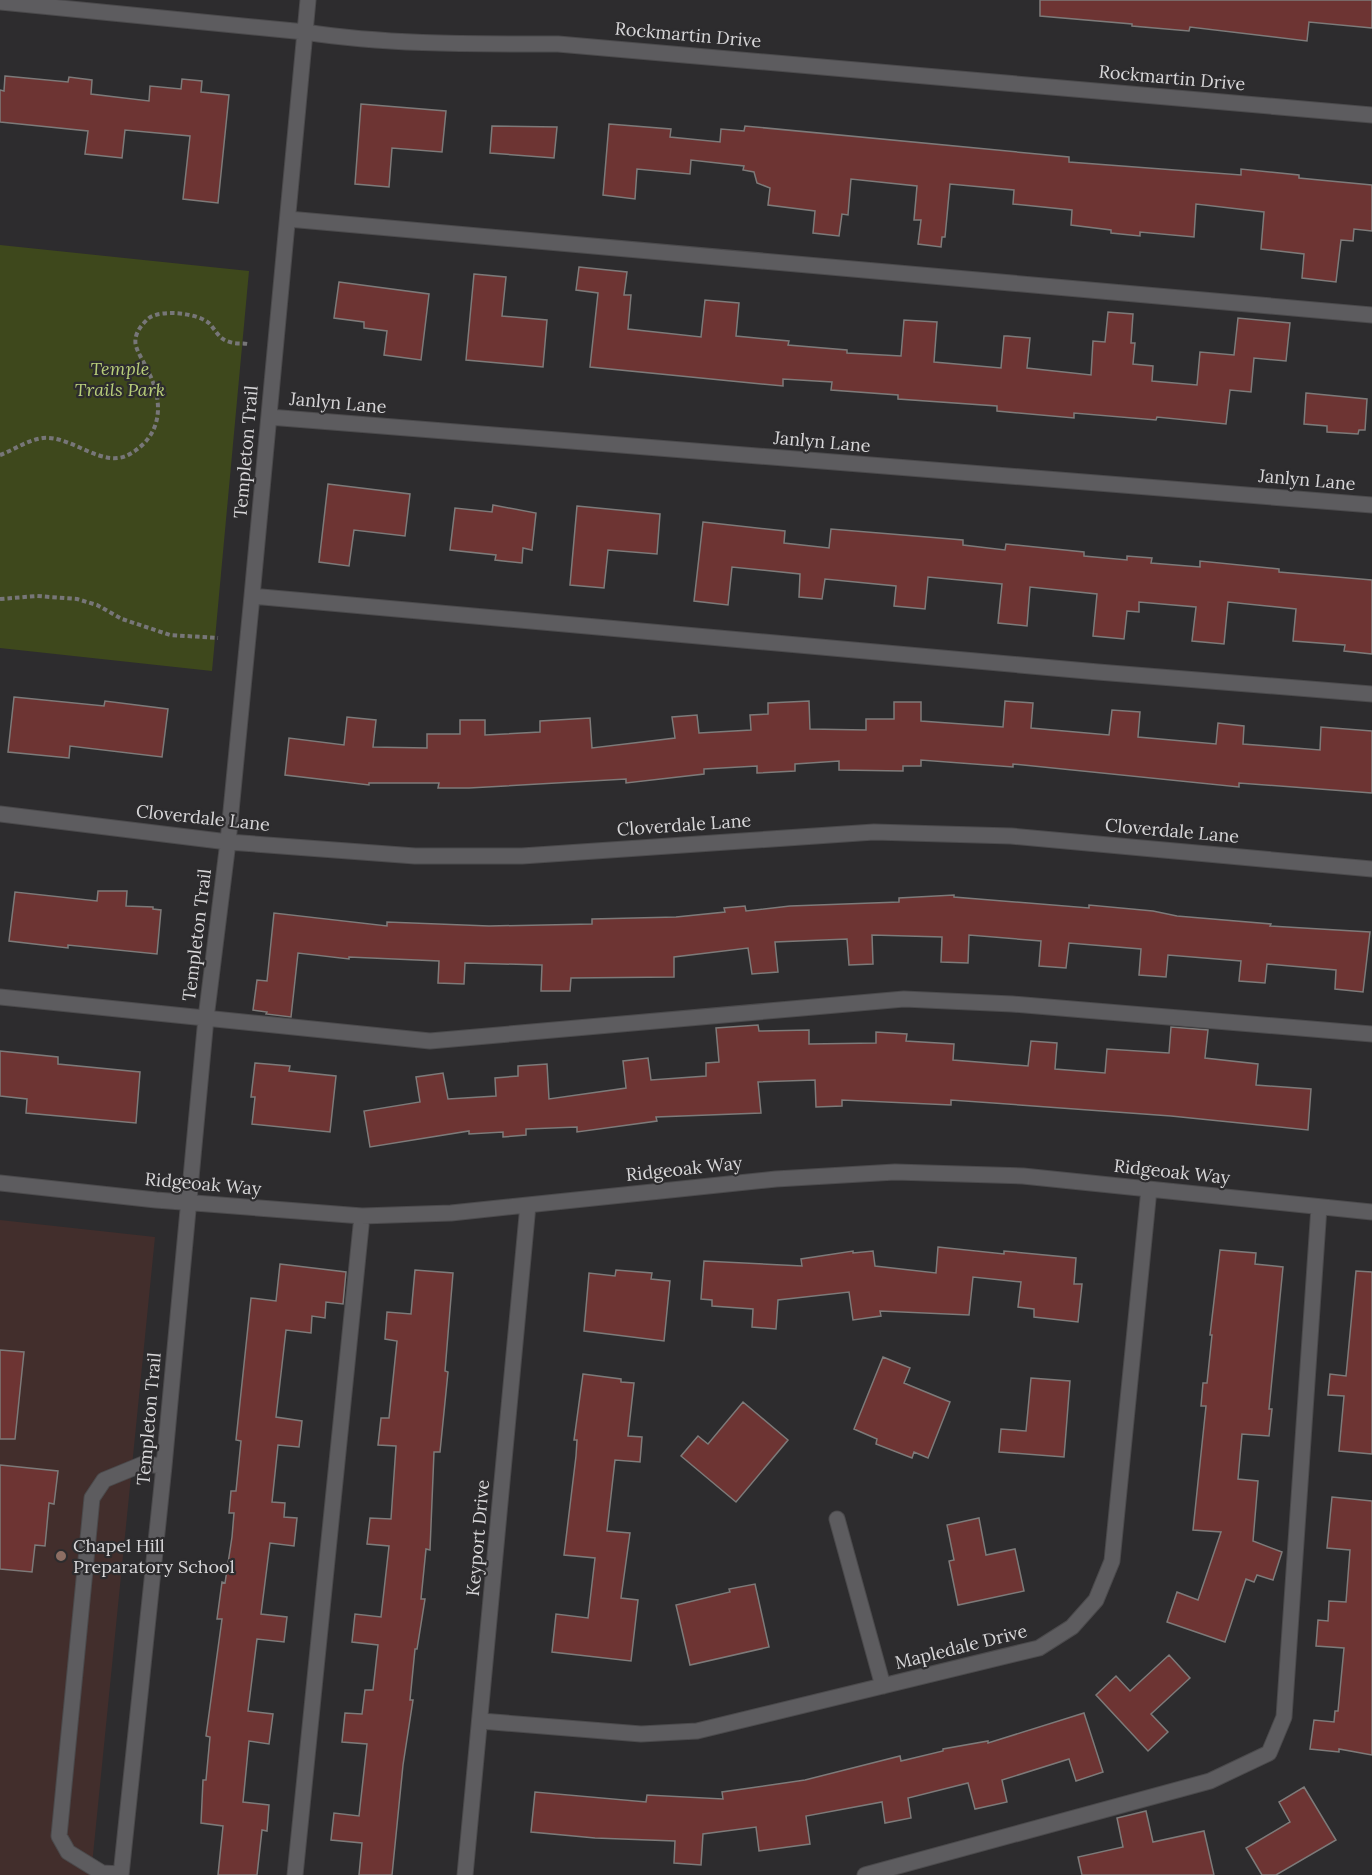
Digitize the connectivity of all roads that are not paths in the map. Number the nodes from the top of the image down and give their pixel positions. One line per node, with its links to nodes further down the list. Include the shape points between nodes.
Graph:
1 (308, 0): 3 (street, Templeton Trail)
2 (0, 2): 3 (street, Rockmartin Drive)
3 (305, 32): 4 (street, Rockmartin Drive, via 351,39 623,49); 5 (street, Templeton Trail)
4 (1372, 115)
5 (288, 219): 6 (street); 7 (street, Templeton Trail)
6 (1372, 315)
7 (269, 417): 8 (street, Janlyn Lane); 9 (street, Templeton Trail)
8 (1372, 505)
9 (252, 596): 10 (street); 12 (street, Templeton Trail)
10 (1372, 694)
11 (0, 813): 12 (street, Cloverdale Lane)
12 (228, 842): 13 (street, Cloverdale Lane, via 415,856 522,856 874,832 1011,836); 15 (street, Templeton Trail)
13 (1372, 869)
14 (0, 996): 15 (street)
15 (206, 1018): 16 (street, via 430,1041 904,999 1012,1004); 19 (street, Templeton Trail)
16 (1372, 1035)
17 (0, 1183): 19 (street, Ridgeoak Way)
18 (1149, 1189): 20 (street, Ridgeoak Way, via 1023,1176 895,1172 776,1179); 21 (street, Ridgeoak Way); 26 (street, Mapledale Drive, via 1112,1561 1096,1600 1072,1627 1039,1648)
19 (188, 1203): 23 (street, Ridgeoak Way); 24 (street, Templeton Trail)
20 (528, 1205): 23 (street, Ridgeoak Way, via 451,1214); 27 (street, Keyport Drive)
21 (1319, 1207): 22 (street, Ridgeoak Way); 31 (street, via 1284,1717 1269,1753 1210,1781)
22 (1372, 1212)
23 (362, 1216): 29 (street)
24 (164, 1466): 28 (street, Templeton Trail); 28 (street, via 143,1464 104,1480 92,1498 59,1836 68,1852 102,1873)
25 (837, 1519): 26 (street)
26 (883, 1686): 27 (street, Mapledale Drive, via 697,1731 641,1734)
27 (481, 1721): 30 (street, Keyport Drive)
28 (121, 1875)
29 (295, 1875)
30 (465, 1875)
31 (866, 1875)

